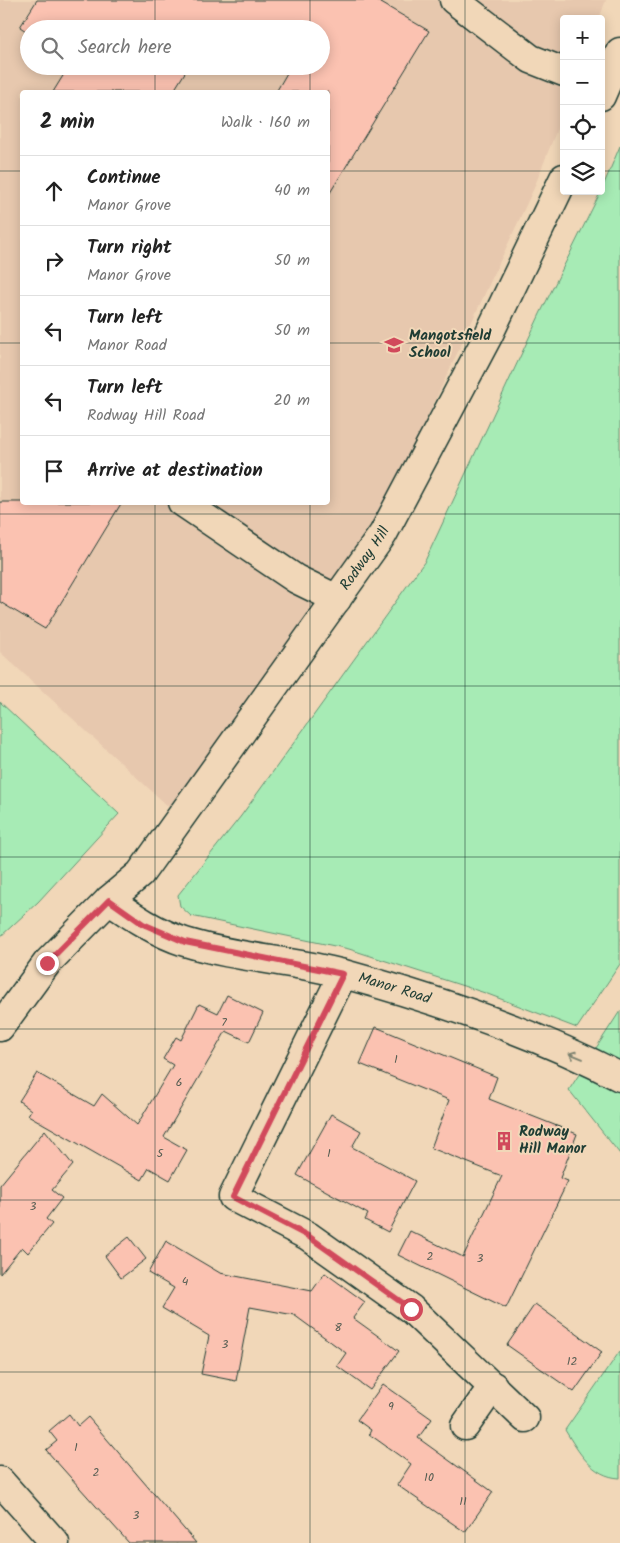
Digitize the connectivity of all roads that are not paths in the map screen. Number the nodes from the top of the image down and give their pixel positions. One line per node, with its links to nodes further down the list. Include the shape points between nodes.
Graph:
1 (454, 0): 3 (street, via 531,59)
2 (620, 52): 4 (street)
3 (560, 70)
4 (605, 84)
5 (560, 186): 7 (street, Rodway Hill, via 488,336 383,534)
6 (186, 505): 7 (street, via 296,579)
7 (337, 599): 8 (street, Rodway Hill, via 146,866)
8 (109, 900): 9 (street, Manor Road, via 143,924 185,942); 10 (street, Rodway Hill, via 47,963)
9 (343, 974): 11 (street, Manor Road, one-way to 9, via 587,1060 477,1016); 12 (street, via 233,1197 308,1236 411,1309)
10 (0, 1027)
11 (620, 1077)
12 (493, 1386): 13 (street); 14 (street)
13 (525, 1418)
14 (465, 1426)
15 (0, 1481): 16 (street)
16 (55, 1543)

